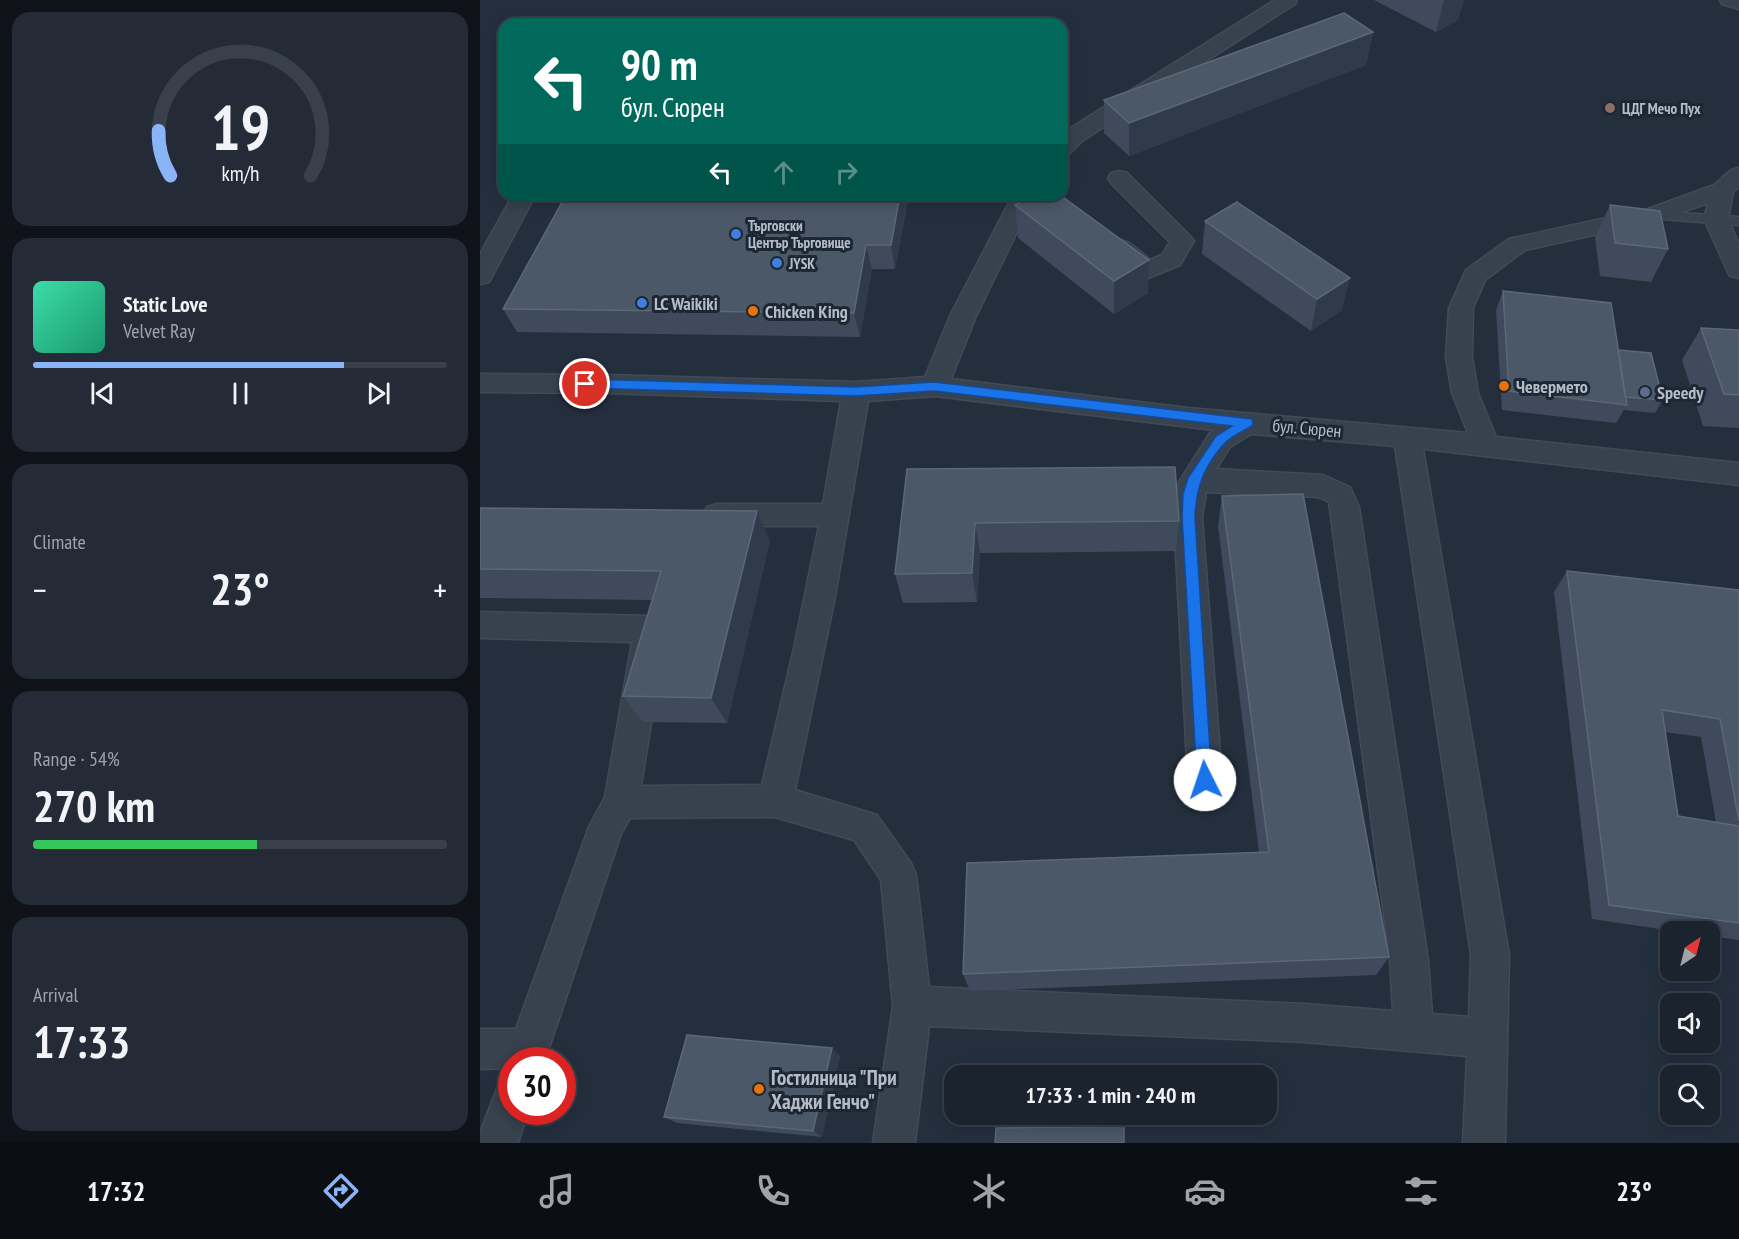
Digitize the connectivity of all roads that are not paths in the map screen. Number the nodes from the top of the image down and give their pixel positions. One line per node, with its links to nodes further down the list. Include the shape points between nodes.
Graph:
1 (1288, 0): 4 (street)
2 (1729, 0): 3 (street)
3 (1739, 3)
4 (1068, 142)
5 (1119, 178): 11 (street, via 1182,241 1172,259 1148,270)
6 (1731, 183): 9 (street); 10 (street)
7 (520, 201): 13 (street)
8 (1021, 201): 15 (street, via 963,316)
9 (1653, 215): 10 (lane); 19 (street, via 1517,244 1475,276 1461,308 1459,357 1465,393)
10 (1727, 220): 12 (street)
11 (1102, 234)
12 (1739, 270)
13 (480, 276)
14 (480, 383): 16 (street, бул. Сюрен)
15 (934, 387): 16 (street, бул. Сюрен); 17 (street, бул. Сюрен)
16 (856, 392): 23 (street)
17 (1247, 423): 18 (street, бул. Сюрен); 21 (street, via 1220,440)
18 (1407, 437): 19 (street, бул. Сюрен); 30 (street, via 1490,955)
19 (1486, 445): 20 (street, бул. Сюрен)
20 (1739, 474)
21 (1192, 482): 25 (street, via 1188,517); 29 (street, via 1323,486 1340,495 1346,507 1409,960)
22 (693, 515): 23 (street)
23 (836, 515): 26 (street, via 801,697)
24 (480, 625): 27 (street, via 650,629)
25 (1205, 780)
26 (775, 801): 27 (street); 28 (street, via 865,827 898,875)
27 (621, 802): 31 (street, via 606,827)
28 (912, 1006): 29 (street); 36 (street)
29 (1414, 1030): 30 (street)
30 (1488, 1038): 37 (street)
31 (529, 1047)
32 (480, 1049): 33 (street)
33 (498, 1051)
34 (503, 1125): 35 (street)
35 (496, 1143)
36 (894, 1143)
37 (1484, 1143)

